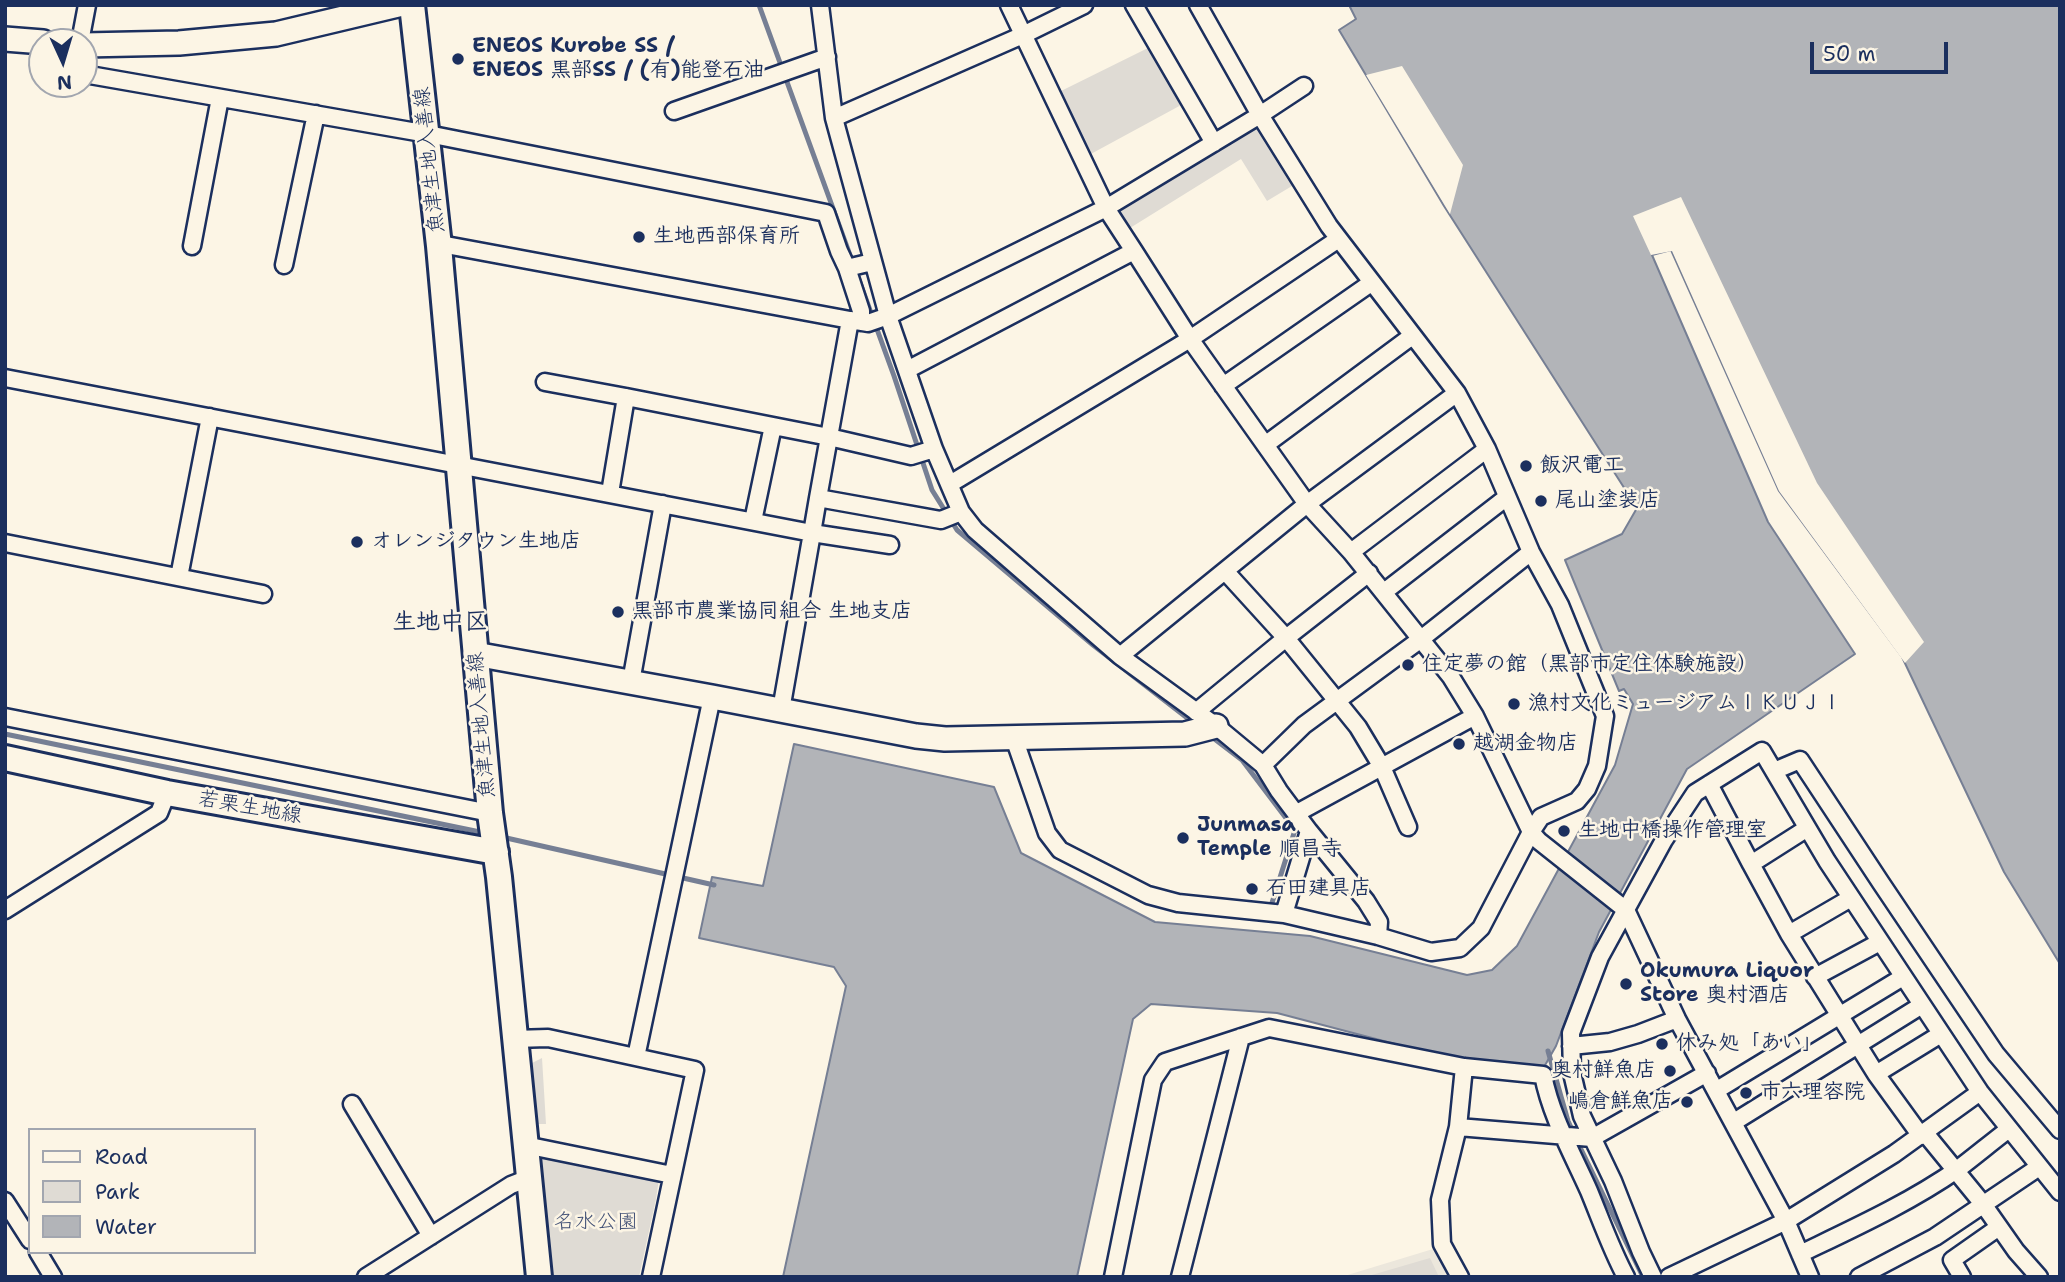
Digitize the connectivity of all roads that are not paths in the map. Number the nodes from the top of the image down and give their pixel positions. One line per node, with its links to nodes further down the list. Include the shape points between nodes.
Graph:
1 (87, 5): 9 (street)
2 (398, 5): 13 (street, via 276,34 179,43)
3 (412, 5): 22 (main road, 魚津生地入善線)
4 (820, 5): 14 (street)
5 (1009, 5): 10 (street)
6 (1084, 5): 10 (street)
7 (1134, 5): 23 (street)
8 (1198, 5): 20 (street)
9 (84, 28)
10 (1023, 35): 21 (street); 24 (street)
11 (5, 39): 12 (street)
12 (28, 41)
13 (98, 44)
14 (827, 57): 18 (street); 21 (street)
15 (98, 76): 17 (street)
16 (1304, 86): 20 (street)
17 (220, 98): 19 (street); 26 (street)
18 (674, 111)
19 (316, 114): 22 (street); 30 (street)
20 (1260, 115): 23 (street); 25 (street)
21 (834, 118): 29 (street)
22 (428, 134): 27 (main road, 魚津生地入善線); 31 (street, via 826,213)
23 (1214, 143): 24 (street)
24 (1106, 208): 28 (street); 33 (street)
25 (1337, 240): 32 (street); 36 (street)
26 (192, 246)
27 (439, 246): 34 (street); 49 (main road, 魚津生地入善線)
28 (1134, 251): 36 (street); 37 (street)
29 (872, 262): 31 (street); 33 (street)
30 (284, 265)
31 (847, 268): 34 (street, via 861,311)
32 (1371, 283): 35 (street); 40 (street)
33 (888, 316): 34 (street, via 867,323); 37 (street)
34 (856, 321): 45 (street)
35 (1412, 336): 41 (street); 46 (street)
36 (1189, 339): 40 (street); 50 (street)
37 (907, 370): 47 (street)
38 (5, 378): 43 (street)
39 (545, 382): 42 (street)
40 (1223, 386): 46 (street)
41 (1457, 393): 48 (street); 54 (street)
42 (626, 397): 44 (street); 51 (street)
43 (209, 417): 49 (street); 65 (street)
44 (773, 426): 45 (street); 57 (street)
45 (829, 437): 47 (street, via 911,456); 53 (street)
46 (1265, 445): 54 (street)
47 (934, 449): 50 (street)
48 (1487, 449): 52 (street); 61 (street)
49 (458, 465): 51 (street); 70 (main road, 魚津生地入善線)
50 (950, 484): 56 (street)
51 (610, 494): 55 (street)
52 (1507, 497): 62 (street); 66 (street)
53 (818, 498): 56 (street, via 941,520); 58 (street)
54 (1307, 503): 61 (street); 63 (street)
55 (663, 504): 57 (street); 72 (street)
56 (961, 512): 71 (street, via 975,530)
57 (753, 521): 58 (street)
58 (812, 533): 60 (street); 75 (street)
59 (5, 543): 65 (street)
60 (890, 545)
61 (1351, 552): 64 (street)
62 (1531, 552): 69 (street); 92 (street, via 1560,605 1605,716 1597,766 1587,789 1577,801 1541,817)
63 (1225, 571): 68 (street); 71 (street)
64 (1369, 573): 66 (street); 68 (street)
65 (179, 578): 67 (street)
66 (1384, 592): 69 (street)
67 (263, 594)
68 (1286, 638): 74 (street); 76 (street)
69 (1421, 639): 74 (street); 77 (street)
70 (475, 654): 72 (street); 87 (main road, 魚津生地入善線)
71 (1120, 656): 76 (street)
72 (631, 682): 73 (street)
73 (712, 697): 75 (street); 112 (street)
74 (1336, 701): 82 (street); 83 (street)
75 (780, 710): 80 (street, via 916,736)
76 (1196, 712): 79 (street)
77 (1475, 716): 83 (street); 92 (street)
78 (5, 717): 87 (street)
79 (1216, 726): 80 (street, via 1185,734); 82 (street)
80 (1014, 738): 98 (street, via 1047,833 1060,850 1148,895 1178,903)
81 (5, 758): 86 (main road, 若栗生地線)
82 (1263, 765): 88 (street)
83 (1382, 767): 88 (street); 89 (street)
84 (1774, 771): 85 (street, via 1762,751); 90 (street); 122 (street, via 1800,760 1996,1054)
85 (1709, 784): 94 (street); 96 (street, via 1695,793)
86 (167, 793): 93 (main road, 若栗生地線); 97 (street, via 159,813)
87 (490, 813): 93 (main road, 魚津生地入善線)
88 (1297, 813): 91 (street)
89 (1408, 827)
90 (1807, 829): 94 (street); 95 (street)
91 (1309, 831): 98 (street); 100 (street, via 1366,901 1379,922)
92 (1535, 836): 96 (street); 100 (street, via 1481,928 1460,948 1431,952)
93 (496, 852): 109 (main road, 魚津生地入善線)
94 (1751, 864): 99 (street)
95 (1851, 898): 99 (street); 101 (street)
96 (1622, 907): 106 (street); 111 (street, via 1571,1033)
97 (5, 910)
98 (1284, 914): 100 (street)
99 (1789, 934): 102 (street)
100 (1378, 936)
101 (1880, 942): 102 (street); 103 (street)
102 (1815, 977): 105 (street)
103 (1903, 977): 104 (street); 105 (street)
104 (1922, 1005): 107 (street); 110 (street)
105 (1840, 1015): 110 (street); 116 (street)
106 (1677, 1019): 111 (street, via 1610,1042); 114 (street)
107 (1941, 1034): 115 (street); 117 (street)
108 (1241, 1037): 113 (street, via 1269,1028); 144 (street, via 1165,1062 1153,1080); 145 (street)
109 (514, 1039): 112 (street, via 548,1038); 126 (main road, 魚津生地入善線)
110 (1858, 1045): 115 (street); 119 (street)
111 (1571, 1046): 125 (street, via 1579,1105)
112 (636, 1057): 129 (street, via 695,1070)
113 (1464, 1066): 120 (street); 124 (street, via 1543,1075)
114 (1707, 1073): 116 (street); 125 (street)
115 (1876, 1074): 123 (street)
116 (1717, 1090): 119 (street)
117 (1980, 1092): 121 (street); 123 (street)
118 (352, 1104): 136 (street)
119 (1734, 1122): 134 (street)
120 (1458, 1127): 124 (street); 146 (street, via 1440,1200 1443,1244)
121 (2009, 1129): 127 (street); 128 (street)
122 (2060, 1130)
123 (1923, 1134): 128 (street); 134 (street)
124 (1563, 1136): 125 (street); 147 (street)
125 (1592, 1138): 148 (street)
126 (525, 1145): 129 (street); 130 (main road, 魚津生地入善線)
127 (2039, 1167): 131 (street); 133 (street)
128 (1956, 1170): 133 (street); 139 (street)
129 (672, 1175): 143 (street)
130 (529, 1178): 136 (street); 142 (main road, 魚津生地入善線)
131 (2060, 1192)
132 (5, 1201): 137 (street)
133 (1983, 1204): 135 (street); 151 (street, via 1935,1237)
134 (1786, 1221): 139 (street); 149 (street)
135 (1999, 1227): 152 (street, via 1952,1260); 153 (street)
136 (430, 1236): 141 (street)
137 (28, 1237)
138 (39, 1254): 140 (street)
139 (1800, 1254): 150 (street)
140 (53, 1277)
141 (366, 1277)
142 (539, 1277)
143 (651, 1277)
144 (1113, 1277)
145 (1180, 1277)
146 (1460, 1277)
147 (1626, 1277)
148 (1653, 1277)
149 (1670, 1277)
150 (1810, 1277)
151 (1859, 1277)
152 (1962, 1277)
153 (2039, 1277)

